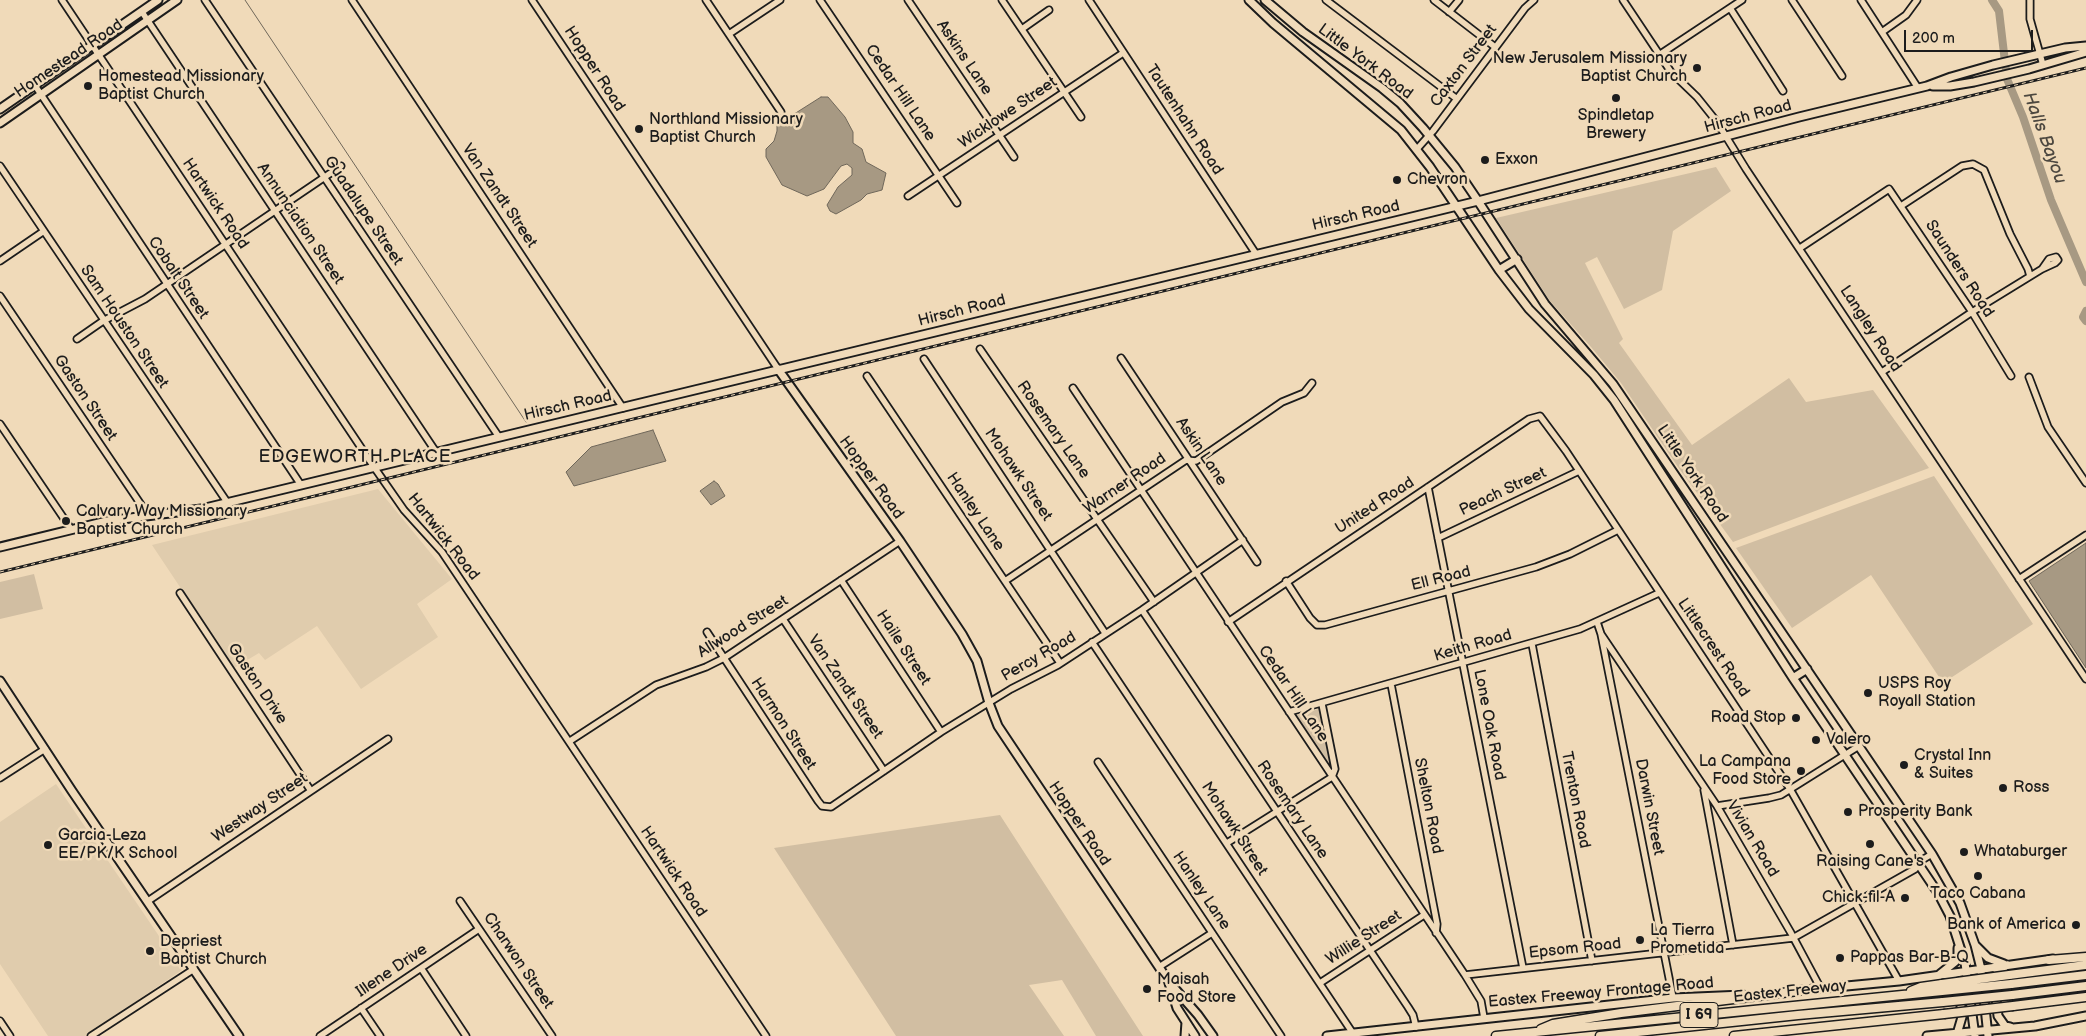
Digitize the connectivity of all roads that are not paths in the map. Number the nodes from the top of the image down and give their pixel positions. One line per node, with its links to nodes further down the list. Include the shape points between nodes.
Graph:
1 (62, 0): 33 (street, Hartwick Road)
2 (158, 0): 27 (main road, Homestead Road)
3 (177, 0): 29 (main road, Homestead Road)
4 (205, 0): 62 (street, Guadalupe Street)
5 (352, 0): 93 (street, Van Zandt Street)
6 (532, 0): 86 (street, Hopper Road)
7 (706, 0): 32 (street)
8 (780, 0): 32 (street)
9 (820, 0): 61 (street, Cedar Hill Lane)
10 (908, 0): 55 (street, Askins Lane)
11 (1002, 0): 30 (street)
12 (1089, 0): 37 (street, Tautenhahn Road)
13 (1250, 0): 57 (main road, Little York Road, via 1272,23 1401,130)
14 (1264, 0): 54 (main road, Little York Road, via 1308,36 1382,88)
15 (1326, 0): 49 (street)
16 (1434, 0): 28 (street)
17 (1459, 0): 28 (street)
18 (1534, 0): 35 (street, Caxton Street)
19 (1623, 0): 40 (street, Langley Road)
20 (1742, 0): 25 (street)
21 (1792, 0): 42 (street)
22 (1861, 0): 31 (street)
23 (1917, 0): 31 (street, via 1906,15)
24 (2030, 0): 38 (street, via 2030,19)
25 (1730, 8): 40 (street); 46 (street)
26 (1049, 10): 30 (street)
27 (142, 12): 29 (street, Annunciation Street); 33 (main road, Homestead Road)
28 (1449, 12): 35 (street)
29 (148, 22): 39 (main road, Homestead Road); 68 (street, Annunciation Street)
30 (1022, 29): 47 (street)
31 (1882, 32): 45 (street)
32 (729, 34): 51 (street)
33 (93, 45): 39 (street, Hartwick Road); 43 (main road, Homestead Road)
34 (2086, 46): 38 (main road, Hirsch Road)
35 (1495, 47): 49 (street, Caxton Street)
36 (2086, 52): 41 (main road, Hirsch Road)
37 (1124, 53): 47 (street, Wicklowe Street); 72 (street, Tautenhahn Road)
38 (2040, 54): 41 (street); 44 (main road, Hirsch Road)
39 (99, 55): 48 (main road, Homestead Road); 70 (street, Hartwick Road)
40 (1659, 55): 56 (street, Langley Road)
41 (2043, 65): 44 (main road, Hirsch Road, via 1950,86)
42 (1842, 76)
43 (34, 84): 48 (street, Cobalt Street); 50 (main road, Homestead Road)
44 (1927, 86): 45 (main road, Hirsch Road)
45 (1918, 88): 56 (main road, Hirsch Road)
46 (1783, 91)
47 (1064, 92): 52 (street); 55 (street, Wicklowe Street)
48 (41, 94): 53 (main road, Homestead Road); 78 (street, Cobalt Street)
49 (1457, 99): 54 (street, Caxton Street)
50 (0, 109)
51 (781, 112)
52 (1080, 117)
53 (0, 123)
54 (1429, 135): 57 (street, Caxton Street); 64 (main road, Little York Road)
55 (999, 136): 58 (street, Askins Lane); 61 (street, Wicklowe Street)
56 (1727, 137): 64 (main road, Hirsch Road); 71 (street, Langley Road)
57 (1417, 149): 66 (main road, Little York Road)
58 (1014, 157)
59 (0, 166): 69 (street, Sam Houston Street)
60 (341, 166): 62 (street)
61 (939, 175): 63 (street, Wicklowe Street); 65 (street, Cedar Hill Lane)
62 (324, 178): 68 (street); 96 (street, Guadalupe Street)
63 (908, 196)
64 (1478, 201): 66 (main road, Hirsch Road); 73 (main road, Little York Road)
65 (957, 203)
66 (1458, 206): 72 (main road, Hirsch Road); 76 (main road, Little York Road)
67 (1901, 206): 71 (street, Saunders Road, via 1889,189); 77 (street, via 1962,166 1973,164 1984,170); 80 (street, Saunders Road)
68 (275, 211): 70 (street); 97 (street, Annunciation Street)
69 (44, 232): 74 (street); 81 (street, Sam Houston Street)
70 (225, 244): 78 (street); 99 (street, Hartwick Road)
71 (1800, 248): 87 (street, Langley Road)
72 (1256, 254): 86 (main road, Hirsch Road)
73 (1516, 259): 76 (main road); 138 (main road, Little York Road, via 1545,304 1614,384)
74 (0, 261)
75 (2042, 269): 77 (street)
76 (1499, 270): 139 (main road, Little York Road, via 1529,309 1614,400)
77 (2030, 276): 80 (street)
78 (166, 284): 81 (street); 102 (street, Cobalt Street)
79 (0, 296): 106 (street, Gaston Street)
80 (1972, 312): 87 (street); 89 (street, Saunders Road)
81 (103, 321): 82 (street); 105 (street, Sam Houston Street)
82 (77, 339)
83 (980, 349): 107 (street, Rosemary Lane)
84 (924, 358): 115 (street, Mohawk Street)
85 (1121, 358): 98 (street, Askin Lane)
86 (778, 369): 93 (main road, Hirsch Road); 113 (main road, Hopper Road)
87 (1882, 372): 118 (street, Langley Road)
88 (867, 376): 120 (street, Hanley Lane)
89 (2011, 376)
90 (2029, 377): 101 (street, via 2048,426)
91 (1312, 383): 98 (street, Warner Road, via 1304,393 1282,402 1196,460)
92 (1073, 388): 104 (street, Cedar Hill Lane)
93 (623, 408): 96 (main road, Hirsch Road)
94 (1538, 416): 100 (street, Littlecrest Road, via 1547,424); 103 (street, United Road)
95 (0, 424): 108 (street)
96 (498, 437): 97 (main road, Hirsch Road)
97 (436, 452): 99 (main road, Hirsch Road)
98 (1190, 460): 104 (street, Warner Road); 112 (street, Askin Lane)
99 (374, 467): 102 (main road, Hirsch Road); 148 (street, Hartwick Road, via 404,510 442,552)
100 (1578, 471): 109 (street, Littlecrest Road); 111 (street, Peach Street)
101 (2086, 483)
102 (301, 485): 105 (main road, Hirsch Road)
103 (1428, 487): 111 (street, Lone Oak Road); 121 (street, United Road)
104 (1140, 490): 107 (street, Warner Road); 117 (street, Cedar Hill Lane)
105 (226, 502): 106 (main road, Hirsch Road, via 177,513)
106 (148, 515): 108 (main road, Hirsch Road)
107 (1098, 519): 115 (street, Warner Road); 125 (street, Rosemary Lane)
108 (71, 529): 114 (main road, Hirsch Road)
109 (1618, 530): 122 (street, Ell Road, via 1536,567); 124 (street, Littlecrest Road)
110 (2086, 535): 118 (street)
111 (1438, 538): 122 (street, Lone Oak Road)
112 (1243, 540): 116 (street, Askin Lane); 117 (street, Percy Road)
113 (900, 541): 119 (street, Allwood Street); 143 (main road, Hopper Road, via 970,648 981,671)
114 (0, 547)
115 (1051, 550): 120 (street, Warner Road); 131 (street, Mohawk Street)
116 (1257, 562)
117 (1195, 573): 125 (street, Percy Road); 128 (street, Cedar Hill Lane)
118 (2019, 579): 140 (street, Langley Road)
119 (841, 580): 127 (street, Allwood Street); 146 (street, Haile Street)
120 (1005, 581): 136 (street, Hanley Lane)
121 (1286, 582): 122 (street, Ell Road, via 1310,618 1321,626); 128 (street, United Road)
122 (1449, 590): 137 (street, Lone Oak Road)
123 (180, 593): 158 (street, Gaston Drive)
124 (1659, 593): 129 (street, Keith Road); 157 (street, Littlecrest Road)
125 (1154, 602): 126 (street, Percy Road)
126 (1142, 610): 131 (street, Percy Road); 161 (street, Rosemary Lane)
127 (783, 619): 135 (street, Allwood Street); 153 (street, Van Zandt Street)
128 (1228, 622): 145 (street, Cedar Hill Lane)
129 (1597, 622): 132 (street, Darwin Street); 134 (street, Keith Road)
130 (707, 632): 135 (street, Harmon Street)
131 (1105, 633): 133 (street, Percy Road)
132 (1601, 634): 156 (street, Vivian Road); 179 (street, Darwin Street)
133 (1092, 642): 136 (street, Percy Road); 162 (street, Mohawk Street)
134 (1532, 644): 137 (street, Keith Road); 182 (street, Trenton Road)
135 (724, 658): 148 (street, Allwood Street, via 706,668 656,685); 159 (street, Harmon Street, via 822,806 831,806)
136 (1060, 663): 143 (street, Percy Road)
137 (1463, 663): 142 (street, Keith Road); 187 (street, Lone Oak Road)
138 (1806, 669): 139 (main road); 149 (main road, Little York Road)
139 (1794, 678): 151 (main road, Little York Road)
140 (2086, 679)
141 (0, 681): 150 (main road)
142 (1391, 684): 144 (street, Keith Road); 173 (street, Shelton Road, via 1437,924)
143 (989, 704): 146 (street, Percy Road); 185 (main road, Hopper Road, via 1008,742)
144 (1322, 704): 145 (street, Keith Road); 155 (street, via 1334,769)
145 (1289, 712): 155 (street, Cedar Hill Lane)
146 (941, 732): 153 (street, Percy Road)
147 (388, 738): 158 (street, Westway Street)
148 (570, 741): 224 (street, Hartwick Road)
149 (1859, 746): 151 (street); 163 (main road, Little York Road)
150 (45, 749): 154 (street); 166 (main road)
151 (1845, 754): 157 (street); 164 (main road, Little York Road)
152 (1098, 762): 172 (street, Hanley Lane)
153 (884, 771): 159 (street, Percy Road)
154 (1, 777)
155 (1332, 777): 161 (street); 169 (street, Cedar Hill Lane)
156 (1704, 789): 160 (street, Vivian Road); 176 (street)
157 (1790, 789): 160 (street, via 1769,798); 167 (street, Littlecrest Road)
158 (311, 790): 166 (street, Westway Street)
159 (847, 796)
160 (1717, 806): 174 (street, Vivian Road)
161 (1275, 811): 162 (street); 178 (street, Rosemary Lane)
162 (1227, 843): 196 (street, Mohawk Street)
163 (1932, 854): 164 (street, Epsom Road); 168 (main road, Little York Road)
164 (1919, 863): 167 (street, Epsom Road, via 1915,869); 170 (main road, Little York Road)
165 (460, 900): 171 (street, Charwon Street)
166 (148, 901): 188 (main road)
167 (1856, 903): 174 (street, Epsom Road); 194 (street, Littlecrest Road)
168 (1963, 910): 170 (main road); 177 (main road, Little York Road)
169 (1424, 915): 173 (street, Cedar Hill Lane); 178 (street, Willie Street)
170 (1950, 916): 175 (main road, Little York Road)
171 (479, 928): 186 (street, Illene Drive); 223 (street, Charwon Street)
172 (1212, 933): 185 (street); 228 (street, Hanley Lane)
173 (1436, 933): 192 (street, Cedar Hill Lane)
174 (1794, 938): 176 (street, Epsom Road); 199 (street, Vivian Road)
175 (1958, 940): 190 (main road, Little York Road); 191 (main road, via 1958,956)
176 (1734, 945): 179 (street, Epsom Road)
177 (1975, 945): 183 (main road, via 1988,958); 189 (main road, Little York Road)
178 (1370, 951): 196 (street, Willie Street); 210 (street, Rosemary Lane, via 1413,1015)
179 (1663, 953): 182 (street, Epsom Road); 201 (street, Darwin Street)
180 (2086, 956): 181 (highway)
181 (2049, 960): 183 (main road, Eastex Freeway Frontage Road)
182 (1592, 961): 187 (street, Epsom Road)
183 (2007, 965): 189 (main road, Eastex Freeway Frontage Road); 211 (main road, via 1995,975 1994,991 1998,1016 2005,1026)
184 (2086, 965): 198 (highway, bridge)
185 (1159, 967): 195 (main road, Hopper Road)
186 (421, 968): 203 (street, Illene Drive); 222 (street)
187 (1523, 968): 192 (street, Epsom Road)
188 (194, 969): 218 (street); 219 (main road)
189 (1981, 969): 190 (main road, Eastex Freeway Frontage Road); 214 (main road, Little York Road)
190 (1966, 971): 191 (main road, Eastex Freeway Frontage Road); 216 (main road, Little York Road)
191 (1943, 974): 194 (main road, Eastex Freeway Frontage Road); 215 (main road, via 1955,979 1960,996)
192 (1465, 975): 205 (street, Cedar Hill Lane, via 1481,1002)
193 (2086, 975): 198 (highway, Eastex Freeway / I 69, bridge, via 2011,984)
194 (1899, 981): 199 (main road, Eastex Freeway Frontage Road)
195 (1169, 982): 208 (main road, Hopper Road, via 1177,1008); 227 (main road, Hopper Road)
196 (1320, 983): 212 (street, Mohawk Street)
197 (2086, 986): 231 (highway, I 69, bridge)
198 (1942, 987): 213 (highway, Eastex Freeway / I 69, via 1902,995)
199 (1820, 989): 200 (main road, Eastex Freeway Frontage Road)
200 (1798, 990): 201 (main road, Eastex Freeway Frontage Road); 213 (highway, via 1621,1013 1553,1024)
201 (1673, 998): 205 (main road, Eastex Freeway Frontage Road)
202 (2086, 998): 232 (highway, I 69, bridge)
203 (361, 1008): 220 (street, Illene Drive); 221 (street)
204 (2086, 1016): 209 (main road)
205 (1484, 1018): 210 (main road, Eastex Freeway Frontage Road)
206 (2086, 1020): 209 (main road)
207 (0, 1021): 217 (street)
208 (1186, 1022): 225 (main road); 226 (main road, Hopper Road)
209 (2040, 1025): 211 (main road)
210 (1416, 1027): 212 (main road, Eastex Freeway Frontage Road)
211 (2012, 1028): 214 (main road)
212 (1352, 1032): 229 (main road, Eastex Freeway Frontage Road)
213 (1534, 1032): 230 (highway, Eastex Freeway / I 69)
214 (1987, 1033): 216 (main road)
215 (1960, 1034): 216 (main road); 233 (main road)
216 (1975, 1034)
217 (10, 1036)
218 (91, 1036)
219 (238, 1036)
220 (320, 1036)
221 (380, 1036)
222 (466, 1036)
223 (552, 1036)
224 (766, 1036)
225 (1186, 1036)
226 (1195, 1036)
227 (1213, 1036)
228 (1281, 1036)
229 (1326, 1036)
230 (1496, 1036)
231 (1600, 1036)
232 (1734, 1036)
233 (1927, 1036)

